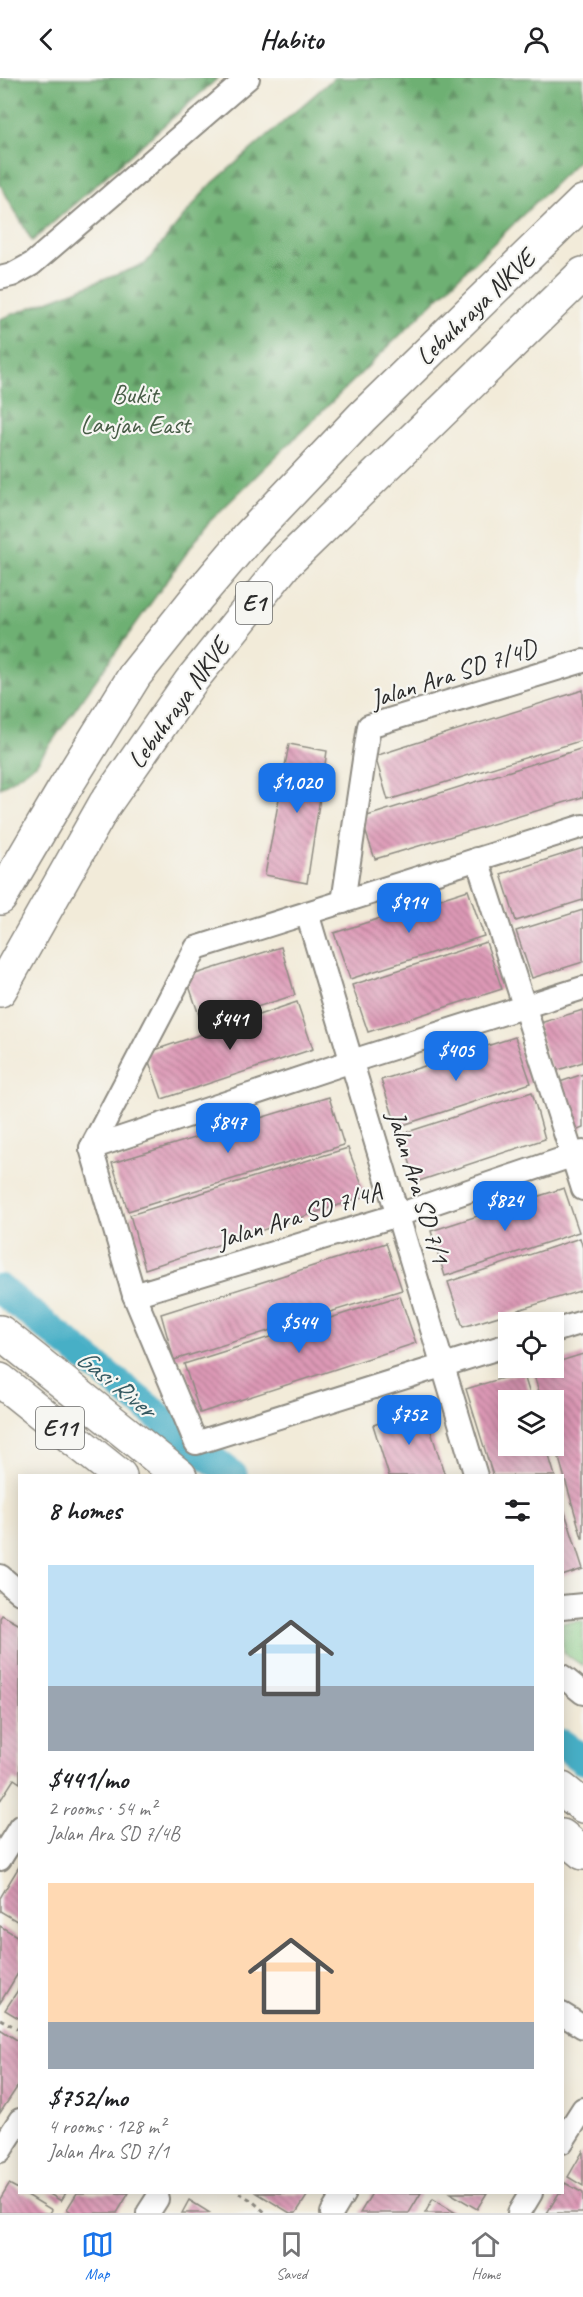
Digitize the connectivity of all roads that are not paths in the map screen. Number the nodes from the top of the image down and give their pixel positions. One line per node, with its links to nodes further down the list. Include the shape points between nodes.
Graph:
1 (248, 78): 4 (street, via 32,264)
2 (583, 202): 8 (highway, Lebuhraya NKVE / E1, via 362,417 199,595 135,675)
3 (583, 274): 12 (highway, Lebuhraya NKVE / E1, via 285,564 192,681 105,804)
4 (0, 278)
5 (583, 661): 9 (street, Jalan Ara SD 7/4D, via 369,726)
6 (583, 826): 7 (street)
7 (477, 859): 9 (street); 13 (street)
8 (0, 898)
9 (343, 902): 10 (street)
10 (308, 913): 14 (street, Jalan Ara SD 7/1); 15 (street, via 196,948)
11 (583, 988): 13 (street)
12 (0, 990)
13 (524, 1006): 14 (street); 16 (street)
14 (352, 1061): 15 (street); 18 (street, Jalan Ara SD 7/1)
15 (91, 1148): 19 (street)
16 (578, 1154): 17 (street); 18 (street, Jalan Ara SD 7/4A)
17 (583, 1189)
18 (398, 1215): 19 (street, Jalan Ara SD 7/4A); 24 (street, Jalan Ara SD 7/1)
19 (134, 1295): 24 (street, via 196,1443)
20 (583, 1322): 21 (street)
21 (564, 1328)
22 (0, 1332): 27 (highway, E11)
23 (498, 1348): 24 (street)
24 (443, 1366): 28 (street, Jalan Ara SD 7/1)
25 (0, 1380): 26 (highway, E11)
26 (118, 1474)
27 (178, 1474)
28 (475, 1474)
29 (0, 1576): 30 (street)
30 (18, 1591)
31 (583, 1605): 32 (street)
32 (564, 1607)
33 (564, 1678): 34 (street)
34 (583, 1693)
35 (564, 1791): 36 (highway)
36 (583, 1806)
37 (18, 1830): 40 (street)
38 (564, 1838): 39 (highway)
39 (583, 1853)
40 (0, 1859)
41 (564, 2015): 42 (street)
42 (583, 2026)
43 (583, 2109): 45 (street)
44 (18, 2123): 46 (street)
45 (564, 2139)
46 (0, 2151)
47 (343, 2194): 49 (street)
48 (530, 2194): 50 (street)
49 (332, 2213)
50 (519, 2213)

